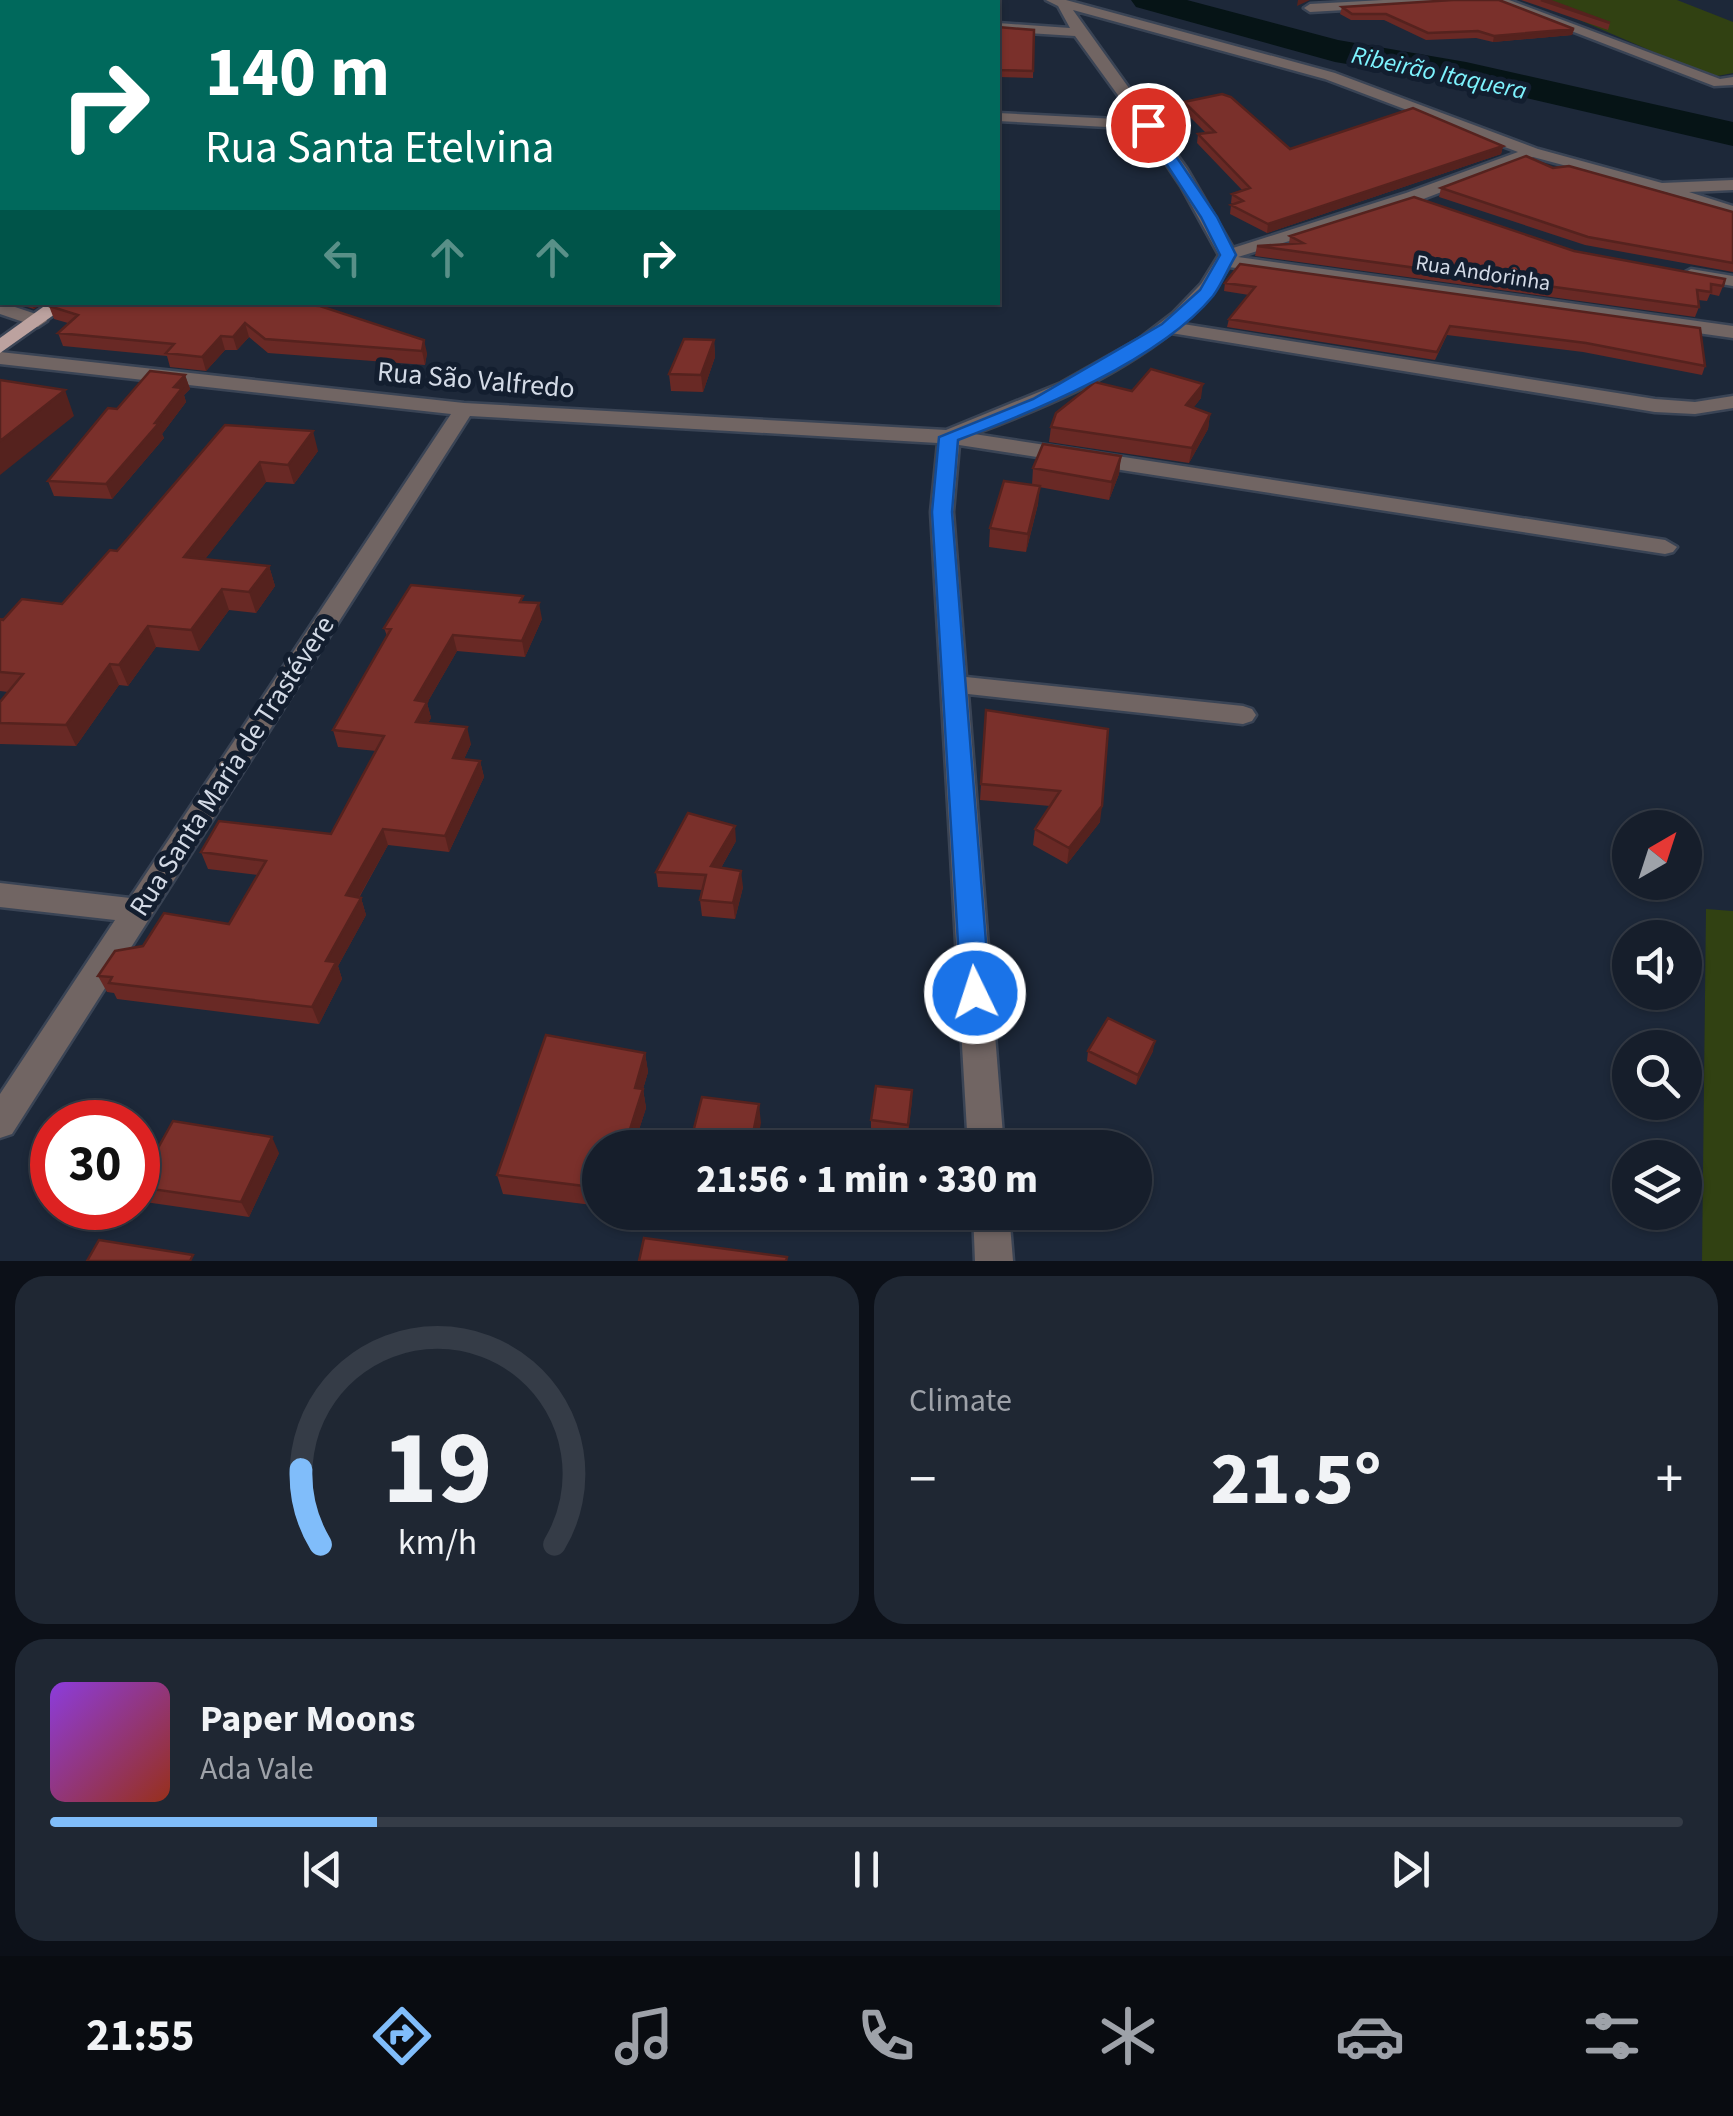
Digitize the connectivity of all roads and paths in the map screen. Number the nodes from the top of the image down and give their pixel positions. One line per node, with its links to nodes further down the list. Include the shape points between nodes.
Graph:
1 (1449, 0): 4 (street)
2 (1497, 0): 7 (street, via 1719,83)
3 (1058, 2): 6 (street); 10 (street, via 1330,76)
4 (1310, 8)
5 (1000, 27): 6 (street)
6 (1078, 32): 9 (street)
7 (1733, 81)
8 (1000, 117): 9 (street)
9 (1148, 125): 16 (street, via 1209,217)
10 (1532, 152): 12 (street); 13 (street)
11 (1733, 185): 12 (street)
12 (1662, 188): 15 (street)
13 (1412, 197): 14 (street); 16 (street)
14 (1449, 209)
15 (1733, 212)
16 (1226, 258): 22 (street, via 1206,292); 23 (street, Rua Andorinha)
17 (1680, 273): 18 (street)
18 (1733, 280)
19 (60, 305): 21 (main road)
20 (0, 308): 21 (street)
21 (38, 321): 24 (main road)
22 (1168, 328): 26 (street, via 1648,403 1714,409); 28 (street, via 1040,403)
23 (1733, 332)
24 (0, 347)
25 (0, 358): 27 (street, Rua São Valfredo)
26 (1733, 402)
27 (464, 410): 28 (street, Rua São Valfredo); 33 (street, Rua Santa Maria de Trastévere)
28 (949, 437): 29 (street, Rua São Valfredo); 30 (street, via 942,512)
29 (1665, 547)
30 (954, 684): 31 (street); 35 (street)
31 (1243, 715)
32 (0, 895): 33 (street)
33 (138, 911): 34 (street, Rua Santa Maria de Trastévere)
34 (0, 1123)
35 (985, 1130)
36 (992, 1230): 37 (street)
37 (994, 1261)

